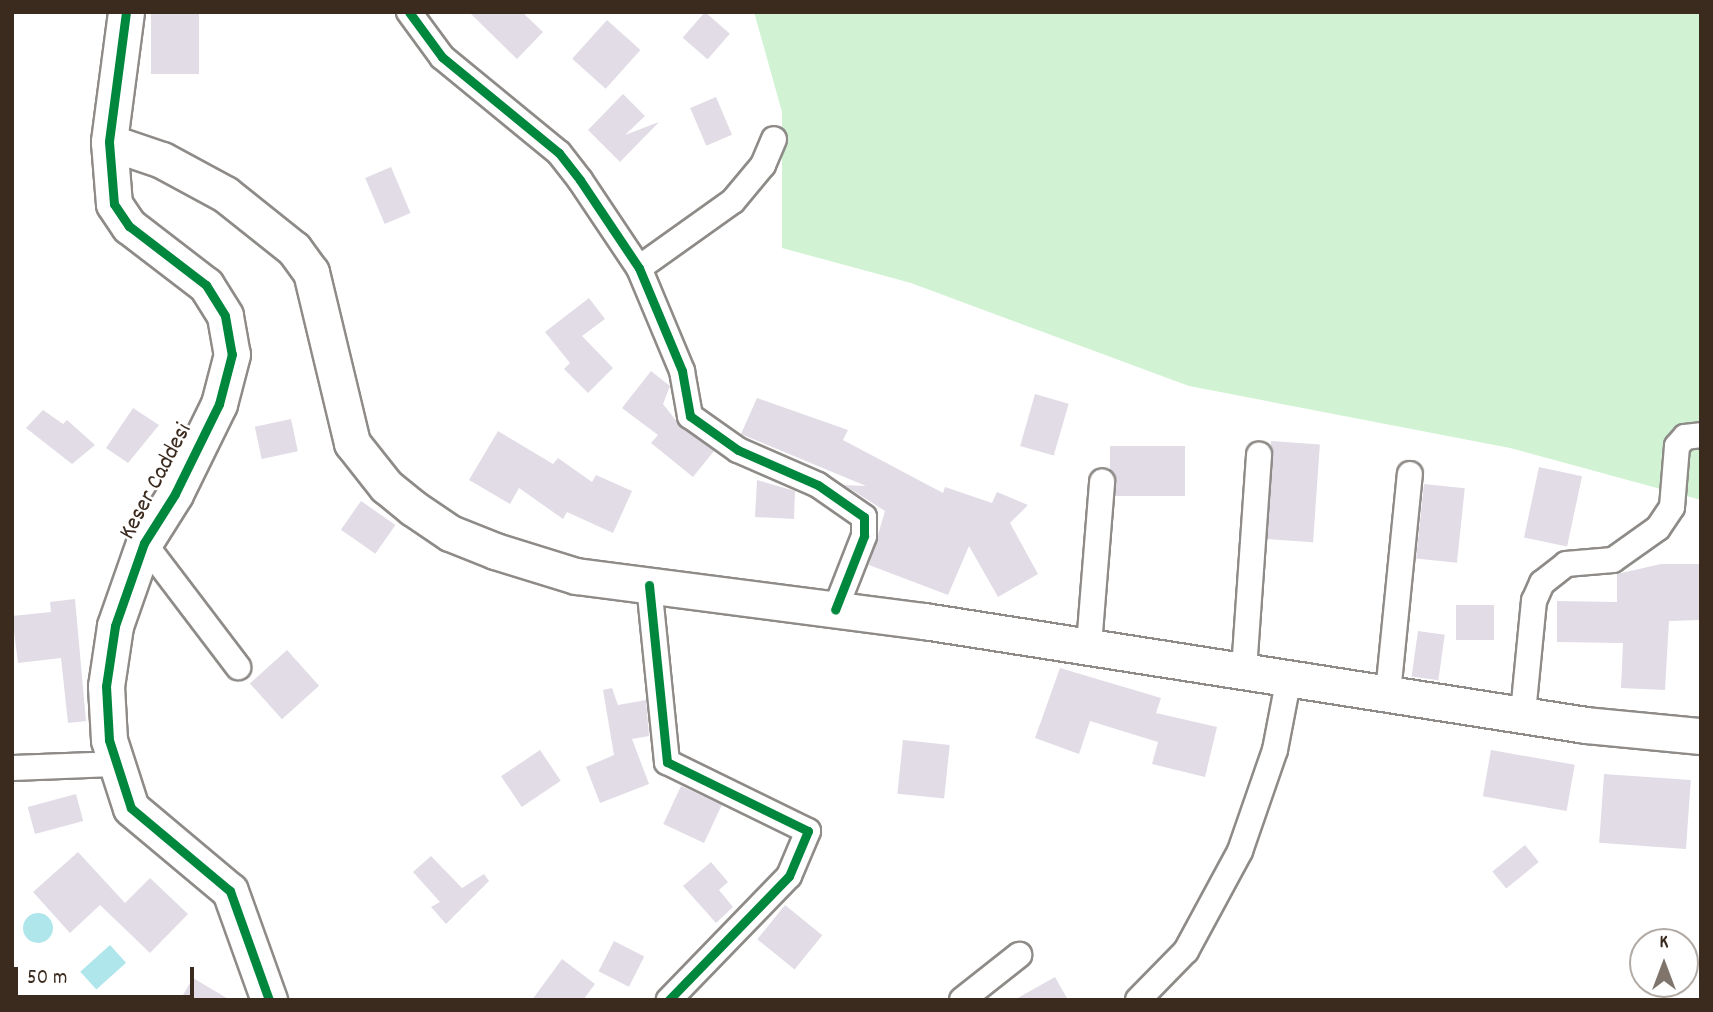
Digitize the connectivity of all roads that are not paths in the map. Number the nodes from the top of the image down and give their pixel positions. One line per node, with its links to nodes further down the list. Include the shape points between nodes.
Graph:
1 (126, 12): 4 (main road, Keser Caddesi)
2 (409, 12): 5 (street, via 442,57 559,153)
3 (774, 139): 5 (street, via 763,165 733,201)
4 (109, 142): 10 (main road, Keser Caddesi, via 108,186 120,216 206,285 230,335 229,375 219,404 176,494); 11 (main road, via 162,160 225,194 294,249 311,272 352,443 386,486 450,533 495,551 576,576)
5 (639, 268): 12 (street, via 682,371 690,416 737,450 818,485 864,517 864,536)
6 (1701, 435): 18 (street, via 1685,437 1677,446 1672,507 1658,528 1613,560 1566,564 1542,583 1535,601)
7 (1259, 455): 15 (street)
8 (1410, 474): 17 (street)
9 (1102, 482): 13 (street)
10 (144, 543): 14 (street); 20 (main road, Keser Caddesi, via 109,654 106,714)
11 (649, 585): 12 (main road); 24 (street, via 667,762 808,831 789,876)
12 (835, 610): 13 (main road)
13 (1089, 645): 15 (main road)
14 (238, 667)
15 (1244, 670): 16 (main road)
16 (1289, 677): 17 (main road); 26 (street, via 1275,750 1240,851 1186,951)
17 (1388, 693): 18 (main road)
18 (1523, 713): 19 (main road)
19 (1701, 736)
20 (114, 764): 21 (street); 23 (main road, Keser Caddesi, via 123,794 142,822 204,864 230,891)
21 (12, 768)
22 (1020, 955): 25 (street)
23 (270, 1000)
24 (668, 1000)
25 (962, 1000)
26 (1138, 1000)

